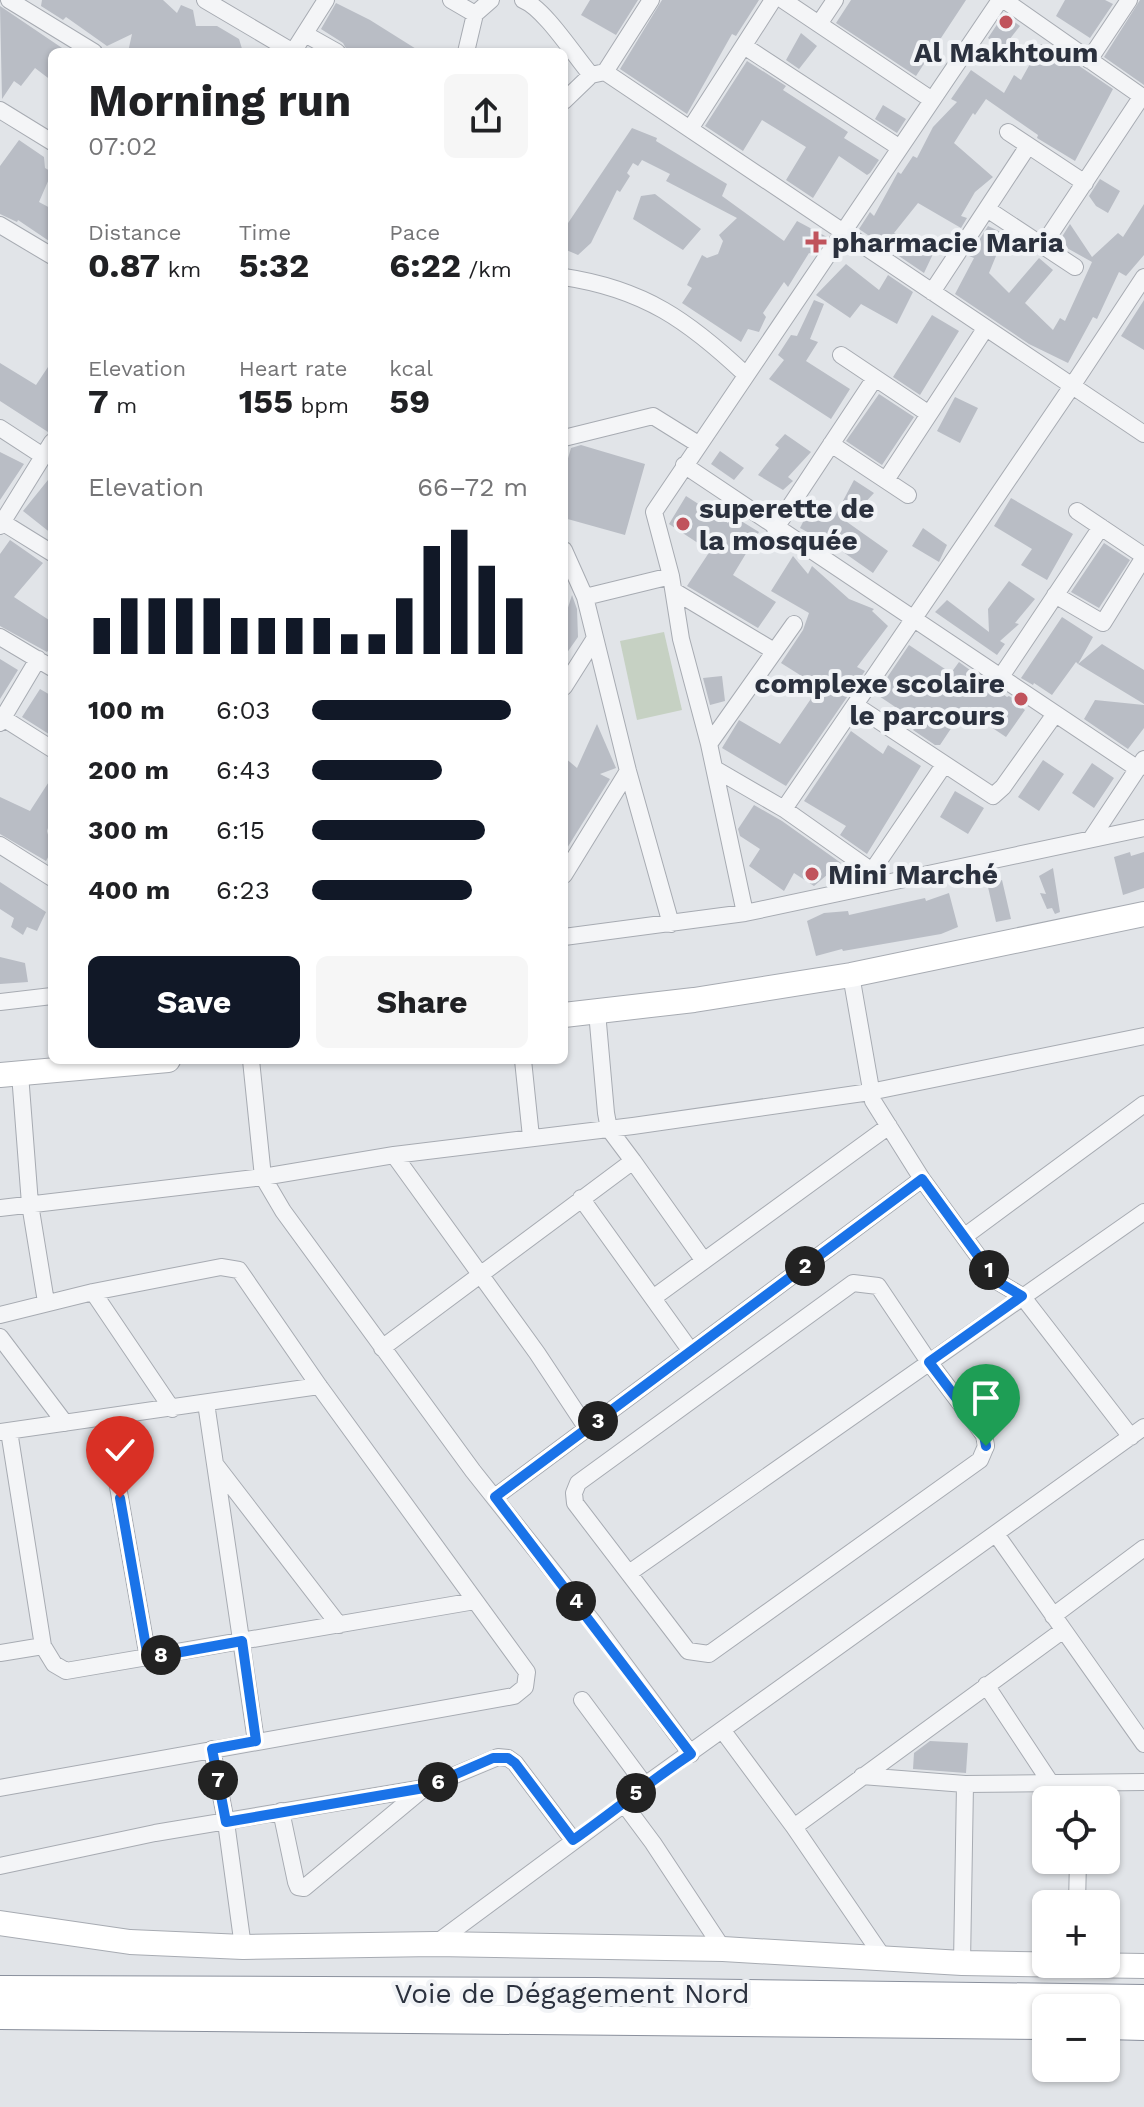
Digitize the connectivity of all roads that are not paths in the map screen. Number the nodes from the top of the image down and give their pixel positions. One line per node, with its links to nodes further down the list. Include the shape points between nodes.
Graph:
1 (9, 0): 17 (street)
2 (205, 0): 18 (street)
3 (326, 0): 15 (street)
4 (451, 0): 13 (street)
5 (491, 0): 13 (street)
6 (651, 0): 23 (street)
7 (773, 0): 16 (street)
8 (783, 0): 14 (street)
9 (835, 0): 14 (street)
10 (1002, 0): 22 (street); 26 (street)
11 (1129, 0): 22 (street)
12 (530, 1): 23 (street)
13 (475, 14): 21 (street)
14 (819, 24): 26 (street)
15 (305, 34): 19 (street); 20 (street)
16 (744, 46): 28 (street); 32 (street)
17 (87, 48)
18 (286, 48)
19 (296, 48)
20 (330, 48)
21 (467, 48)
22 (1089, 60): 24 (street)
23 (598, 74): 25 (street); 28 (street)
24 (1143, 97): 33 (street)
25 (568, 98)
26 (932, 100): 32 (street)
27 (0, 110): 30 (street)
28 (690, 129): 36 (street)
29 (1008, 132): 31 (street)
30 (48, 140)
31 (1028, 146): 33 (street); 34 (street)
32 (900, 148): 36 (street)
33 (1085, 183): 37 (street)
34 (987, 209): 37 (street); 42 (street)
35 (0, 225): 38 (street)
36 (845, 233): 42 (street); 45 (street)
37 (1043, 245): 39 (street)
38 (48, 254)
39 (1075, 267)
40 (1144, 277): 47 (street)
41 (568, 278): 45 (street, via 644,299 677,317)
42 (932, 292): 43 (street)
43 (985, 329): 47 (street); 48 (street)
44 (841, 355): 46 (street)
45 (746, 375): 52 (street)
46 (875, 378): 48 (street); 53 (street)
47 (1072, 386): 50 (street); 68 (street)
48 (929, 414): 56 (street)
49 (0, 428): 54 (street)
50 (1144, 434)
51 (568, 437): 52 (street, via 653,416)
52 (698, 444): 55 (street)
53 (831, 444): 56 (street); 61 (street)
54 (48, 449): 59 (street)
55 (684, 465): 61 (street); 65 (street, via 654,512)
56 (886, 480): 57 (street)
57 (908, 495)
58 (1077, 511): 60 (street)
59 (1, 524): 62 (street)
60 (1101, 527): 63 (street); 66 (street)
61 (775, 529): 68 (street)
62 (48, 551)
63 (1144, 556): 66 (street, via 1103,623)
64 (568, 559): 67 (street)
65 (673, 583): 67 (street); 72 (street); 79 (street, via 681,639)
66 (1055, 595): 74 (street)
67 (585, 597): 71 (street)
68 (912, 619): 74 (street); 76 (street)
69 (794, 624): 72 (street)
70 (0, 637): 73 (street)
71 (595, 638): 75 (street); 84 (street)
72 (774, 651): 79 (street)
73 (45, 664): 78 (street)
74 (1000, 678): 77 (street)
75 (568, 681)
76 (855, 705): 82 (street); 85 (street)
77 (1055, 714): 81 (street); 82 (street, via 997,794 987,794)
78 (2, 721): 80 (street)
79 (709, 744): 83 (street)
80 (48, 747)
81 (1141, 764): 87 (street)
82 (944, 765): 91 (street)
83 (715, 769): 85 (street); 92 (street)
84 (628, 771): 89 (street); 94 (street)
85 (784, 809): 91 (street)
86 (1144, 828): 87 (street)
87 (1091, 839): 91 (street)
88 (0, 845): 90 (street)
89 (568, 868)
90 (48, 875)
91 (874, 878): 92 (street)
92 (745, 913): 94 (street)
93 (1144, 914): 96 (main road)
94 (671, 924): 95 (street)
95 (568, 937)
96 (851, 975): 99 (main road); 106 (street)
97 (47, 997): 98 (street)
98 (0, 1002)
99 (597, 1012): 100 (main road); 109 (street)
100 (568, 1015)
101 (1144, 1036): 106 (street)
102 (126, 1064): 105 (main road)
103 (251, 1064): 113 (street)
104 (523, 1064): 110 (street)
105 (10, 1075): 116 (street)
106 (870, 1092): 108 (street); 109 (street)
107 (1144, 1104): 119 (street)
108 (889, 1126): 114 (street); 120 (street)
109 (609, 1129): 110 (street); 112 (street)
110 (531, 1137): 111 (street)
111 (394, 1155): 113 (street); 121 (street)
112 (633, 1161): 115 (street); 120 (street)
113 (263, 1177): 116 (street); 128 (street)
114 (922, 1179): 119 (street); 129 (street)
115 (581, 1198): 121 (street); 124 (street)
116 (30, 1204): 117 (street); 125 (street)
117 (0, 1208)
118 (1144, 1212): 123 (street)
119 (965, 1236): 123 (street, via 1000,1283)
120 (704, 1261): 124 (street)
121 (481, 1275): 128 (street); 136 (street)
122 (93, 1292): 125 (street); 131 (street, via 221,1267 239,1270); 133 (street)
123 (1022, 1296): 130 (street); 138 (street)
124 (653, 1298): 129 (street)
125 (46, 1302): 126 (street)
126 (0, 1315)
127 (0, 1337): 135 (street)
128 (382, 1348): 140 (street)
129 (690, 1350): 136 (street)
130 (929, 1362): 143 (street); 143 (street, via 878,1286 853,1283 578,1483 575,1503); 143 (street, via 984,1435 980,1460 709,1654 688,1651)
131 (319, 1386): 132 (street); 144 (street)
132 (206, 1403): 133 (street); 139 (street)
133 (172, 1409): 134 (street)
134 (106, 1418): 135 (street); 151 (street)
135 (65, 1423): 137 (street)
136 (588, 1430): 140 (street)
137 (4, 1432): 149 (street)
138 (1137, 1432): 141 (street)
139 (214, 1463): 146 (street); 148 (street)
140 (495, 1497): 158 (street)
141 (996, 1534): 145 (street); 154 (street)
142 (1144, 1548): 145 (street)
143 (629, 1573)
144 (475, 1601): 146 (street); 155 (street, via 527,1672 525,1687 514,1696)
145 (1053, 1616): 147 (street)
146 (339, 1625): 148 (street)
147 (1062, 1631): 152 (street); 156 (street)
148 (242, 1641): 151 (street); 155 (street)
149 (43, 1646): 150 (street); 151 (street, via 54,1664 66,1671)
150 (0, 1653)
151 (148, 1658)
152 (986, 1685): 159 (street); 160 (street)
153 (582, 1700): 163 (street)
154 (723, 1731): 158 (street); 171 (street)
155 (256, 1741): 157 (street)
156 (1144, 1744)
157 (212, 1749): 166 (street); 170 (street)
158 (691, 1754): 163 (street)
159 (862, 1776): 162 (street); 171 (street)
160 (1050, 1782): 162 (street); 164 (street)
161 (1144, 1782): 165 (street)
162 (965, 1784): 179 (street)
163 (645, 1785): 168 (street)
164 (1062, 1786)
165 (1118, 1786)
166 (0, 1788)
167 (424, 1788): 169 (street); 169 (street, via 304,1888 296,1882); 172 (street, via 493,1758 508,1758)
168 (624, 1804): 172 (street); 177 (street)
169 (281, 1811): 170 (street)
170 (226, 1822): 173 (street); 176 (street)
171 (794, 1827): 178 (street)
172 (573, 1840): 175 (street)
173 (0, 1866)
174 (0, 1923): 176 (main road, via 130,1942)
175 (435, 1944): 176 (main road); 177 (main road)
176 (243, 1947)
177 (723, 1949): 178 (main road)
178 (885, 1960): 179 (main road)
179 (962, 1963): 180 (main road)
180 (1032, 1964)
181 (1120, 1965): 182 (main road)
182 (1144, 1966)
183 (0, 1990): 184 (highway, Voie de Dégagement Nord)
184 (1144, 1999)
185 (0, 2015): 186 (highway, Voie de Dégagement Nord)
186 (1032, 2025)
187 (1120, 2025): 188 (highway)
188 (1144, 2026)

